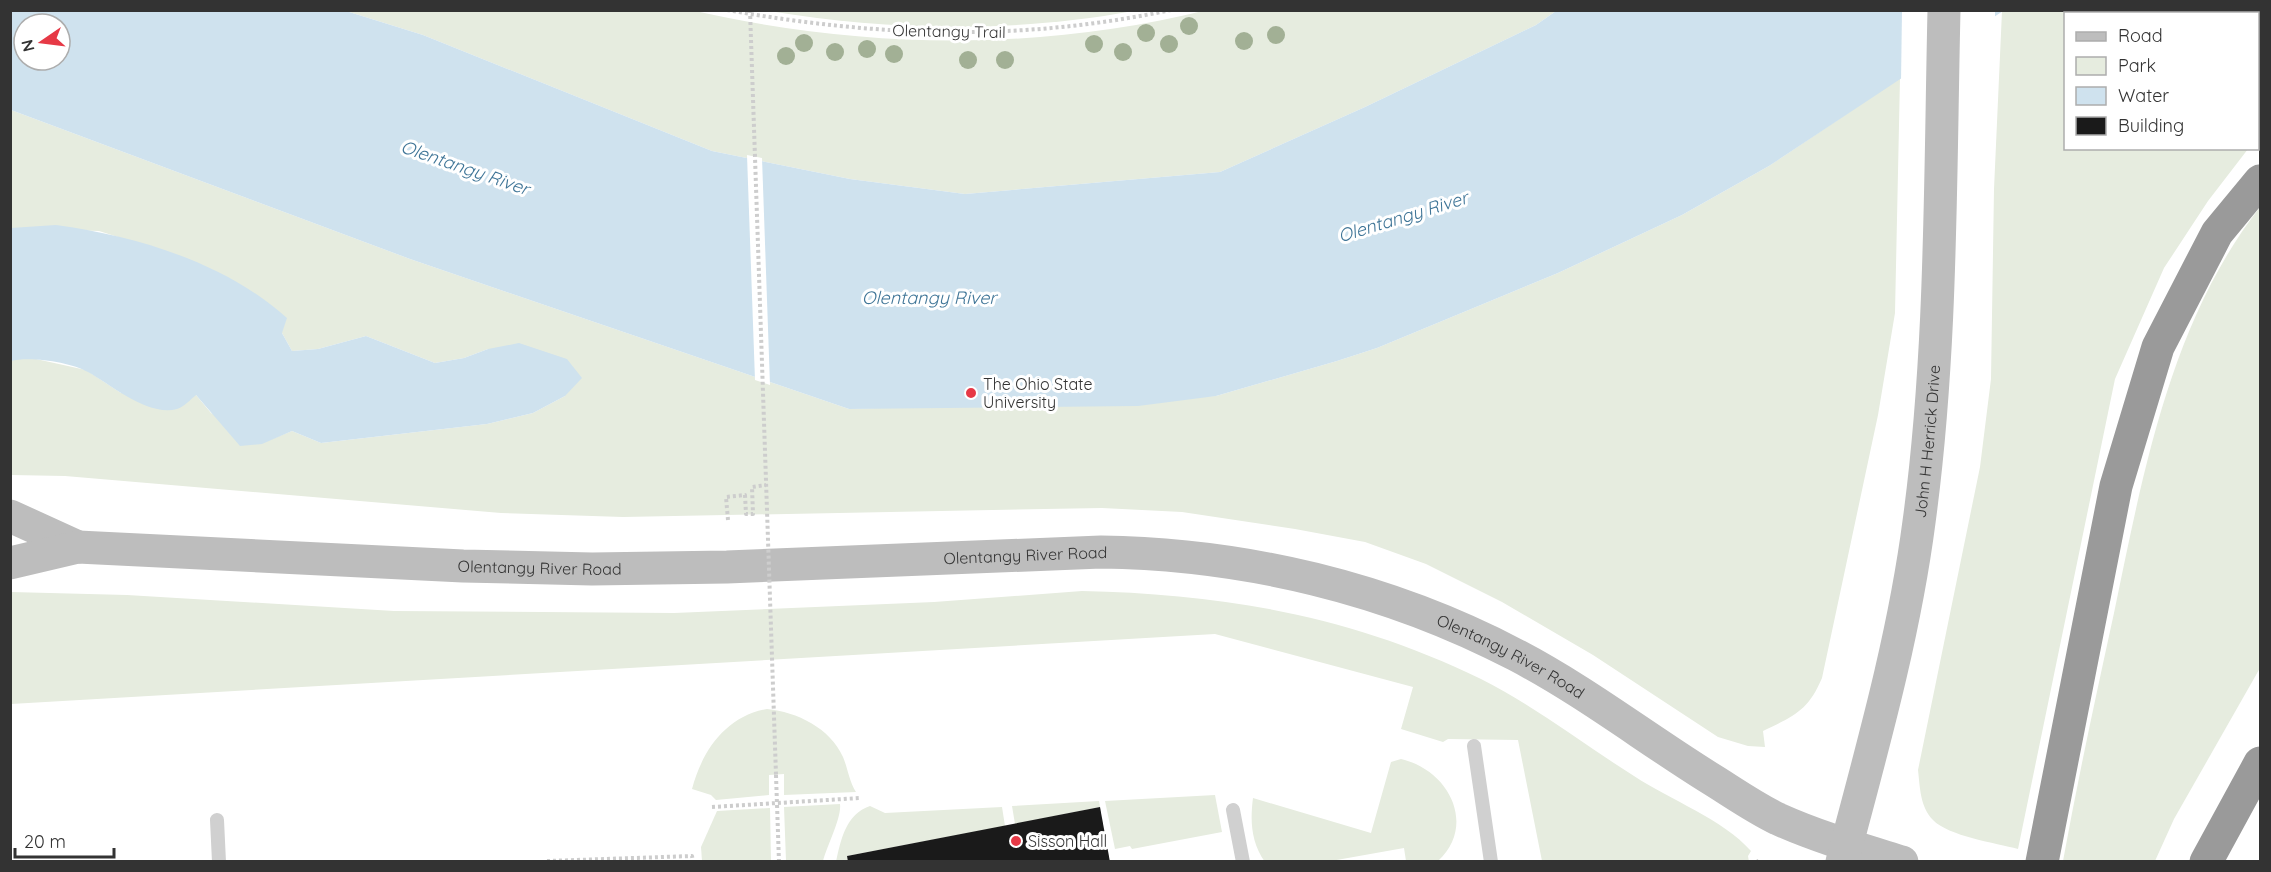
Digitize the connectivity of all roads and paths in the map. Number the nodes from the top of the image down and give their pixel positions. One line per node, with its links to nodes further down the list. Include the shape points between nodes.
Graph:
1 (727, 10): 3 (path, Olentangy Trail, via 789,21 933,34 1029,32 1127,20)
2 (750, 10): 6 (path, bridge)
3 (1171, 10)
4 (1944, 10): 18 (main road, John H Herrick Drive, via 1929,439 1919,522 1887,692)
5 (2260, 181): 26 (highway, via 2217,233 2158,347 2116,486)
6 (766, 485): 8 (path, via 752,487 753,514 746,514 745,495 726,497); 14 (path, bridge)
7 (10, 516): 9 (main road, Olentangy River Road)
8 (728, 520)
9 (78, 547): 10 (main road, Olentangy River Road); 18 (main road, Olentangy River Road, via 592,569 1101,552 1158,553 1227,561 1339,585 1461,628 1576,691 1749,803)
10 (10, 563)
11 (1474, 746): 24 (lane)
12 (2260, 764): 27 (highway)
13 (860, 798): 14 (path)
14 (777, 801): 15 (path); 22 (path)
15 (712, 807)
16 (1233, 810): 23 (lane)
17 (217, 820): 19 (lane)
18 (1844, 854): 25 (main road, Olentangy River Road)
19 (219, 861)
20 (547, 861): 21 (path, via 692,856)
21 (693, 861)
22 (779, 861)
23 (1242, 861)
24 (1491, 861)
25 (1902, 861)
26 (2042, 861)
27 (2206, 861)

